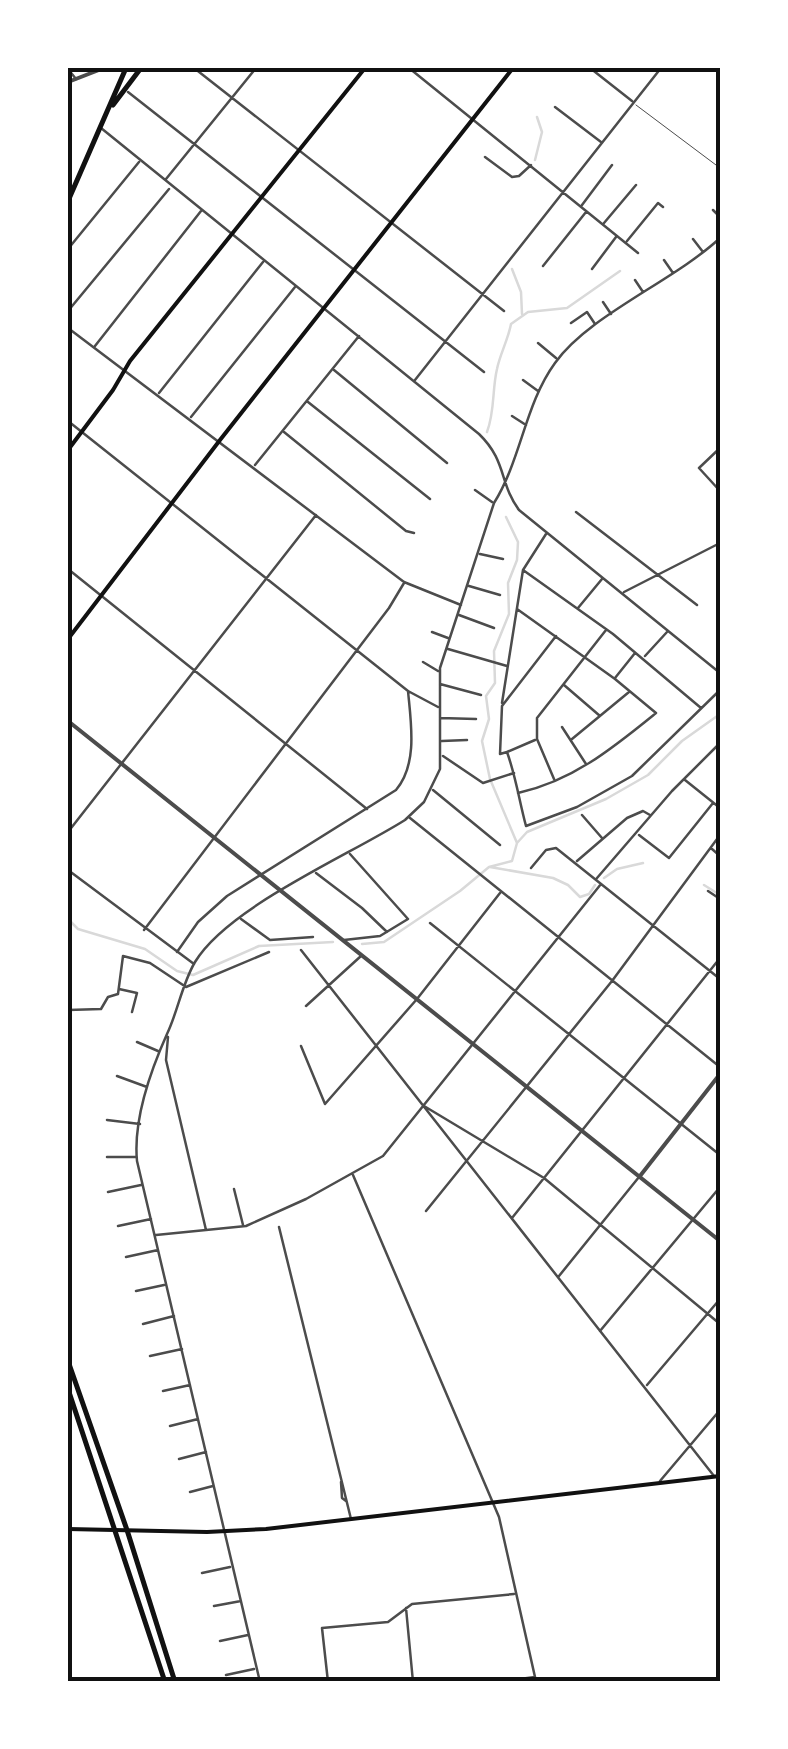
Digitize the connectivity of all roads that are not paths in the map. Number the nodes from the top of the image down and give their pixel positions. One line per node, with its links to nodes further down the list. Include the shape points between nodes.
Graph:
1 (104, 68): 12 (street)
2 (125, 68): 3 (main road); 18 (main road)
3 (141, 68): 14 (main road)
4 (194, 68): 15 (street)
5 (256, 68): 15 (street)
6 (365, 68): 23 (main road)
7 (408, 68): 19 (street)
8 (513, 68): 19 (main road)
9 (590, 68): 16 (street)
10 (662, 68): 16 (street)
11 (68, 69): 12 (street)
12 (76, 78): 13 (street)
13 (68, 82)
14 (124, 89): 18 (main road); 22 (street)
15 (232, 97): 22 (street); 23 (street)
16 (634, 103): 21 (street); 28 (lane)
17 (556, 107): 21 (street)
18 (108, 111): 20 (main road)
19 (473, 119): 26 (street); 41 (main road)
20 (100, 127): 25 (street); 34 (main road)
21 (602, 143): 32 (street)
22 (193, 146): 29 (street); 33 (street)
23 (300, 152): 33 (main road); 41 (street)
24 (485, 157): 26 (street, via 512,176)
25 (140, 160): 29 (street); 48 (street)
26 (531, 165): 32 (street)
27 (612, 165): 35 (street)
28 (720, 168)
29 (164, 181): 31 (street)
30 (636, 185): 42 (street)
31 (171, 187): 38 (street); 64 (street)
32 (564, 192): 35 (street); 59 (street)
33 (262, 200): 43 (main road); 55 (street)
34 (68, 201)
35 (580, 206): 39 (street)
36 (664, 207): 47 (street, via 658,203)
37 (713, 210): 40 (street)
38 (202, 211): 43 (street); 72 (street)
39 (587, 211): 42 (street); 53 (street)
40 (720, 216)
41 (392, 223): 55 (main road); 59 (street)
42 (603, 224): 44 (street)
43 (232, 235): 51 (street); 75 (main road)
44 (617, 235): 47 (street); 54 (street)
45 (720, 238): 50 (street)
46 (693, 239): 50 (street)
47 (626, 242): 49 (street)
48 (68, 249)
49 (638, 253)
50 (704, 253): 56 (street)
51 (264, 260): 58 (street); 80 (street)
52 (664, 260): 56 (street)
53 (543, 266)
54 (592, 269)
55 (354, 271): 62 (main road); 70 (street)
56 (674, 274): 60 (street)
57 (635, 280): 60 (street)
58 (296, 286): 62 (street); 83 (street)
59 (483, 294): 63 (street); 70 (street)
60 (644, 294): 65 (street)
61 (603, 302): 65 (street)
62 (325, 309): 69 (street); 88 (main road)
63 (504, 310)
64 (68, 311)
65 (612, 315): 67 (street)
66 (571, 323): 67 (street, via 587,312)
67 (596, 325): 73 (street)
68 (68, 328): 72 (street)
69 (359, 336): 74 (street); 78 (street)
70 (446, 342): 76 (street); 78 (street)
71 (538, 343): 73 (street)
72 (94, 347): 75 (street)
73 (558, 358): 79 (street)
74 (332, 369): 81 (street); 91 (street)
75 (124, 370): 80 (street); 87 (main road)
76 (484, 372)
77 (523, 380): 79 (street)
78 (414, 382): 93 (street, via 485,440)
79 (540, 392): 85 (street)
80 (158, 394): 83 (street)
81 (307, 401): 86 (street); 96 (street)
82 (512, 416): 85 (street)
83 (190, 418): 88 (street)
84 (68, 421): 87 (street)
85 (527, 426): 93 (street)
86 (283, 431): 92 (street); 101 (street)
87 (81, 432): 90 (main road); 98 (street)
88 (220, 440): 92 (street); 98 (main road)
89 (720, 448): 95 (street, via 699,468)
90 (68, 450)
91 (447, 462)
92 (254, 466): 100 (street)
93 (507, 483): 97 (street); 102 (street, via 519,510)
94 (474, 490): 97 (street)
95 (720, 491)
96 (430, 500)
97 (494, 503): 104 (street)
98 (172, 504): 109 (street); 115 (main road)
99 (576, 512): 108 (street)
100 (317, 514): 109 (street); 111 (street)
101 (414, 533)
102 (547, 533): 107 (street); 110 (street)
103 (720, 543): 108 (street)
104 (478, 554): 105 (street); 112 (street)
105 (502, 559)
106 (68, 569): 115 (street)
107 (522, 570): 118 (street); 119 (street)
108 (656, 575): 113 (street); 116 (street)
109 (268, 577): 129 (street); 135 (street)
110 (602, 578): 113 (street); 118 (street)
111 (404, 582): 117 (street); 129 (street)
112 (468, 585): 114 (street); 117 (street)
113 (621, 593): 123 (street)
114 (500, 595)
115 (101, 596): 127 (main road); 135 (street)
116 (697, 605)
117 (461, 606): 120 (street)
118 (578, 608): 122 (street)
119 (517, 609): 125 (street); 134 (street)
120 (458, 615): 121 (street); 126 (street)
121 (494, 628)
122 (607, 629): 130 (street); 131 (street)
123 (668, 631): 132 (street); 137 (street)
124 (432, 632): 126 (street)
125 (556, 636): 131 (street); 145 (street)
126 (450, 638): 128 (street)
127 (68, 640)
128 (446, 648): 134 (street); 136 (street)
129 (357, 649): 142 (street); 158 (street)
130 (636, 652): 132 (street); 138 (street)
131 (584, 656): 138 (street); 140 (street)
132 (643, 658): 147 (street)
133 (423, 662): 136 (street)
134 (507, 666): 145 (street)
135 (195, 670): 158 (street); 161 (street)
136 (439, 672): 139 (street)
137 (720, 674)
138 (615, 678): 143 (street)
139 (438, 683): 144 (street); 146 (street)
140 (562, 684): 148 (street); 153 (street, via 536,718)
141 (720, 690): 147 (street)
142 (408, 691): 146 (street); 170 (street, via 407,774)
143 (630, 691): 148 (street); 162 (street, via 656,713)
144 (481, 695)
145 (502, 706): 159 (street, via 500,754)
146 (438, 707): 149 (street)
147 (702, 709): 167 (street, via 632,776 576,806 526,826)
148 (602, 717): 154 (street)
149 (438, 718): 150 (street); 155 (street)
150 (476, 719)
151 (68, 721): 161 (street)
152 (562, 728): 154 (street)
153 (537, 739): 159 (street); 165 (street)
154 (572, 739): 162 (street)
155 (441, 740): 156 (street); 160 (street)
156 (467, 740)
157 (720, 743): 164 (street)
158 (285, 744): 170 (street); 177 (street)
159 (507, 752): 163 (street)
160 (442, 756): 163 (street, via 488,782); 166 (street)
161 (122, 764): 174 (street); 177 (street)
162 (587, 765): 165 (street)
163 (514, 774): 167 (street)
164 (684, 779): 168 (street); 172 (street)
165 (555, 780): 167 (street)
166 (432, 789): 173 (street); 179 (street)
167 (517, 793)
168 (713, 803): 169 (street); 175 (street, via 669,858)
169 (720, 808)
170 (366, 810): 187 (street)
171 (582, 815): 178 (street)
172 (652, 816): 175 (street); 178 (street, via 636,813)
173 (409, 817): 181 (street); 191 (street)
174 (68, 832)
175 (637, 834): 188 (street)
176 (720, 836): 180 (street)
177 (214, 837): 187 (street); 196 (street)
178 (602, 839): 183 (street)
179 (500, 845)
180 (711, 848): 182 (street); 195 (street)
181 (349, 853): 186 (street); 197 (street, via 408,919)
182 (720, 856)
183 (575, 863): 184 (street, via 552,847); 188 (street)
184 (531, 868)
185 (68, 870): 196 (street)
186 (315, 872): 190 (street); 197 (street)
187 (260, 874): 190 (street); 203 (street, via 206,913)
188 (598, 881): 195 (street); 198 (street)
189 (708, 891): 192 (street)
190 (282, 892): 193 (street); 200 (street)
191 (500, 892): 198 (street); 201 (street)
192 (720, 899)
193 (240, 918): 199 (street, via 270,940); 207 (street)
194 (430, 923): 201 (street)
195 (654, 926): 208 (street); 210 (street)
196 (144, 930): 203 (street)
197 (387, 932): 200 (street)
198 (556, 936): 210 (street); 214 (street)
199 (313, 937)
200 (343, 940): 205 (street)
201 (458, 946): 214 (street); 215 (street)
202 (301, 950): 212 (street)
203 (177, 952): 207 (street)
204 (269, 952): 211 (street)
205 (362, 956): 212 (street); 215 (street)
206 (720, 958): 208 (street)
207 (194, 964): 211 (street)
208 (710, 971): 209 (street); 219 (street)
209 (720, 980)
210 (612, 981): 219 (street); 221 (street)
211 (186, 986): 213 (street, via 150,963 123,956); 220 (street)
212 (329, 986): 216 (street); 225 (street)
213 (118, 989): 217 (street, via 101,1010); 218 (street, via 137,993)
214 (514, 990): 221 (street); 223 (street)
215 (417, 999): 223 (street); 225 (street)
216 (306, 1006)
217 (68, 1010)
218 (132, 1012)
219 (667, 1025): 229 (street); 231 (street)
220 (169, 1031): 226 (street); 228 (street)
221 (569, 1034): 231 (street); 232 (street)
222 (136, 1042): 226 (street)
223 (472, 1043): 232 (street); 234 (street)
224 (300, 1046): 225 (street, via 325,1104)
225 (377, 1046): 234 (street)
226 (158, 1052): 227 (street)
227 (155, 1060): 228 (street); 233 (street)
228 (166, 1060): 259 (street)
229 (720, 1070): 237 (street)
230 (117, 1076): 233 (street)
231 (624, 1078): 237 (street); 238 (street)
232 (527, 1086): 238 (street); 239 (street)
233 (147, 1087): 236 (street)
234 (423, 1105): 239 (street); 243 (street); 244 (street, via 386,1152)
235 (108, 1120): 236 (street)
236 (140, 1124): 242 (street)
237 (681, 1124): 240 (street); 245 (street)
238 (582, 1130): 245 (street); 246 (street)
239 (482, 1141): 243 (street); 246 (street)
240 (720, 1155)
241 (106, 1157): 242 (street)
242 (136, 1157): 247 (street)
243 (467, 1160): 251 (street); 252 (street)
244 (352, 1174): 257 (street); 291 (street)
245 (640, 1176): 254 (street); 255 (street)
246 (544, 1178): 252 (street); 255 (street)
247 (142, 1185): 250 (street); 253 (street)
248 (720, 1187): 254 (street)
249 (234, 1189): 257 (street)
250 (108, 1192)
251 (426, 1211)
252 (512, 1218): 265 (street)
253 (150, 1219): 256 (street); 260 (street)
254 (694, 1220): 261 (street); 264 (street)
255 (601, 1225): 264 (street); 265 (street)
256 (118, 1226)
257 (244, 1227): 259 (street)
258 (279, 1227): 292 (street)
259 (206, 1230): 260 (street)
260 (154, 1235): 262 (street)
261 (720, 1241)
262 (158, 1250): 263 (street); 266 (street)
263 (126, 1257)
264 (655, 1269): 269 (street); 273 (street)
265 (558, 1276): 273 (street)
266 (166, 1284): 267 (street); 270 (street)
267 (136, 1291)
268 (720, 1299): 269 (street)
269 (708, 1314): 272 (street); 278 (street)
270 (174, 1316): 271 (street); 274 (street)
271 (142, 1324)
272 (720, 1324)
273 (600, 1331): 278 (street)
274 (182, 1349): 275 (street); 277 (street)
275 (150, 1356)
276 (68, 1364): 295 (main road)
277 (190, 1384): 280 (street); 282 (street)
278 (645, 1387): 284 (street)
279 (68, 1389): 294 (main road)
280 (163, 1391)
281 (720, 1410): 284 (street)
282 (198, 1419): 283 (street); 285 (street)
283 (170, 1426)
284 (690, 1445): 287 (street); 288 (street)
285 (206, 1452): 286 (street); 289 (street)
286 (178, 1459)
287 (718, 1476): 288 (main road)
288 (658, 1483): 291 (main road)
289 (214, 1486): 290 (street); 296 (street)
290 (190, 1492)
291 (492, 1502): 292 (main road); 299 (street)
292 (351, 1519): 296 (main road)
293 (68, 1529): 294 (main road)
294 (117, 1530): 295 (main road); 307 (main road)
295 (127, 1530): 296 (main road); 308 (main road)
296 (225, 1531): 297 (street)
297 (232, 1566): 298 (street); 300 (street)
298 (202, 1573)
299 (516, 1594): 302 (street); 312 (street, via 536,1677)
300 (240, 1601): 301 (street); 303 (street)
301 (214, 1606)
302 (406, 1608): 310 (street, via 388,1622 322,1628); 311 (street)
303 (249, 1635): 304 (street); 305 (street)
304 (220, 1640)
305 (257, 1668): 306 (street); 309 (street)
306 (226, 1676)
307 (165, 1682)
308 (175, 1682)
309 (260, 1682)
310 (328, 1682)
311 (414, 1682)
312 (496, 1682)

